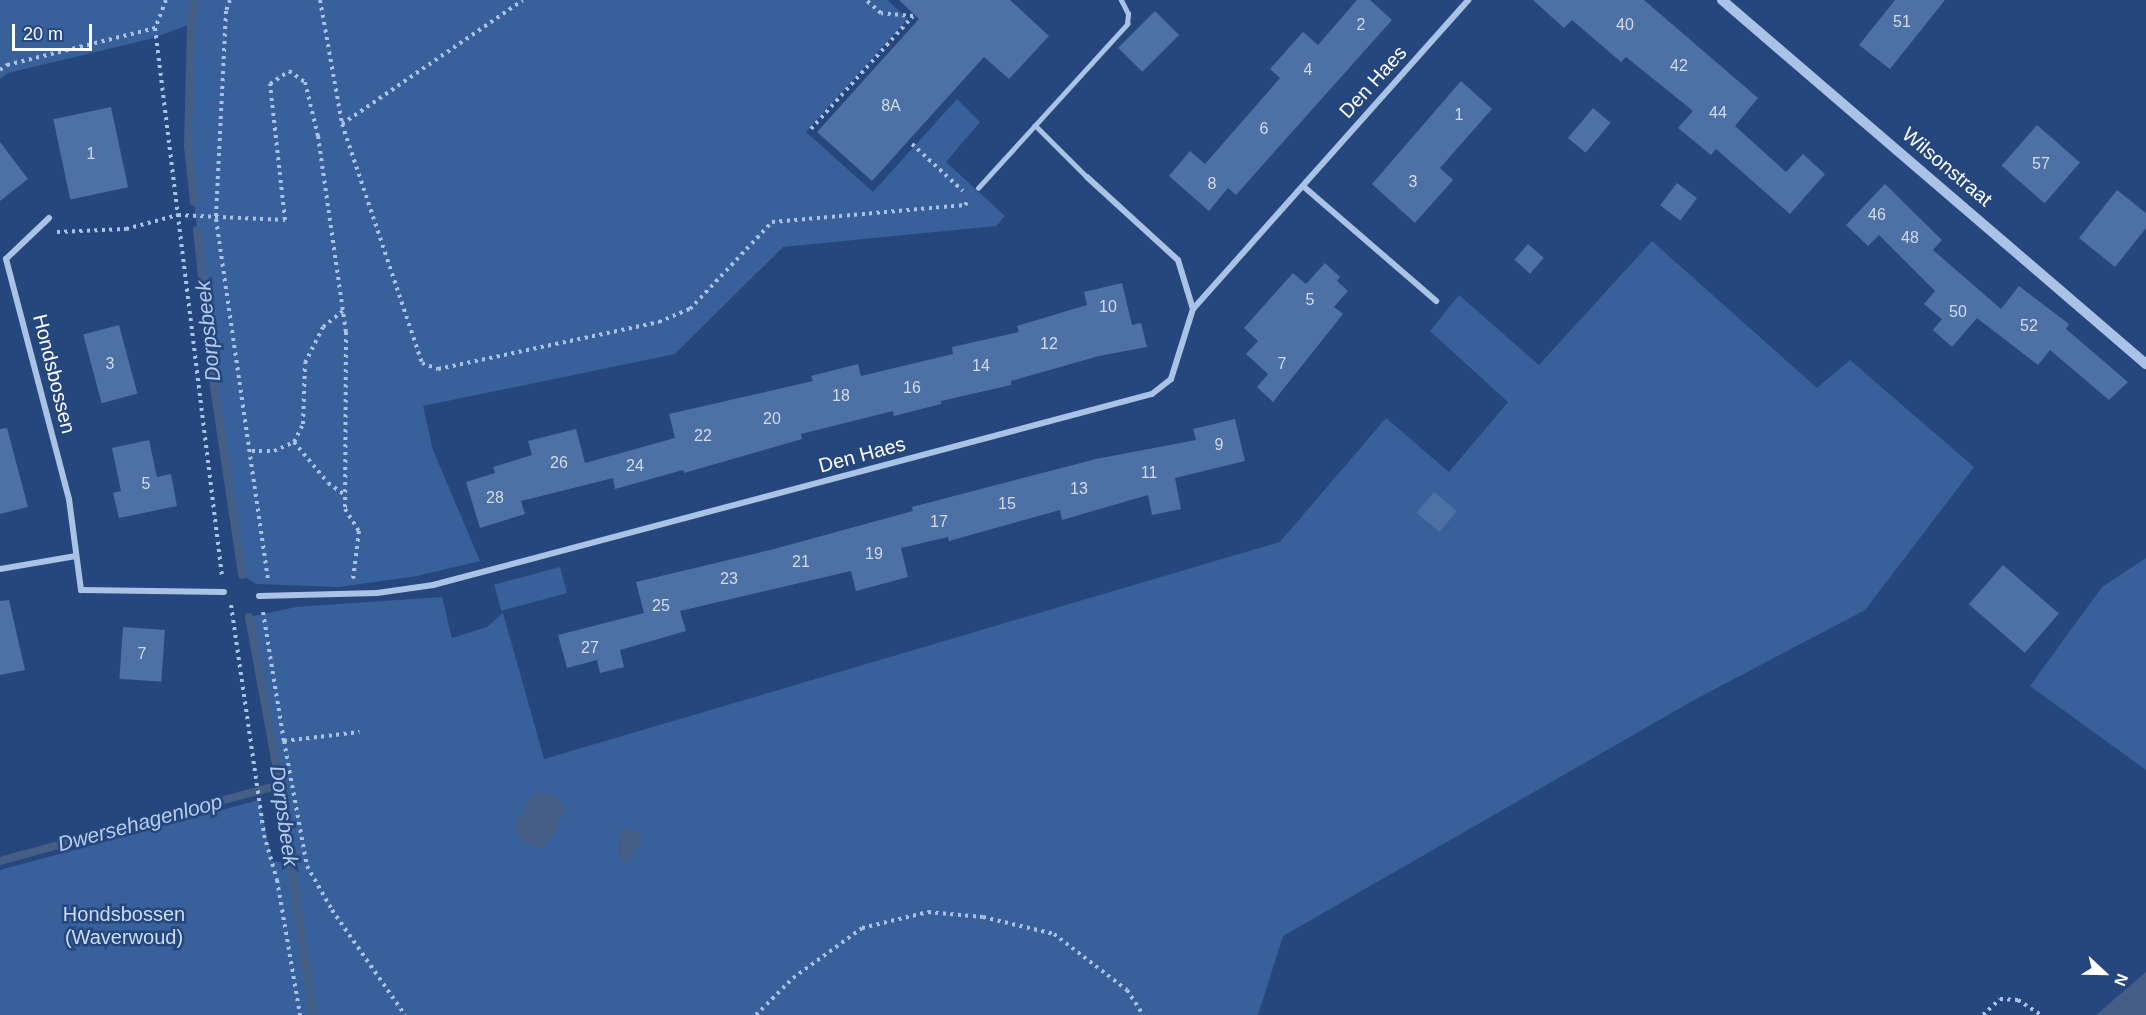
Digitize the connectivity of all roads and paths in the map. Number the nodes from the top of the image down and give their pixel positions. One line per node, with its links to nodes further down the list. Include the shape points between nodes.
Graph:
1 (166, 0): 9 (path)
2 (230, 0): 20 (path, via 226,12)
3 (320, 0): 11 (path)
4 (522, 0): 11 (path)
5 (866, 0): 13 (path, via 881,14 913,16)
6 (1121, 0): 12 (lane, via 1128,14 1127,24)
7 (1468, 0): 16 (street, Den Haes)
8 (1722, 0): 24 (street, Wilsonstraat)
9 (155, 28): 10 (path); 18 (path)
10 (0, 70)
11 (342, 124): 14 (path, via 422,363 438,369 659,322 690,309 771,222 965,205 970,197)
12 (1035, 125): 15 (lane); 17 (lane)
13 (811, 129)
14 (912, 144)
15 (1087, 177): 22 (street, via 1178,260)
16 (1303, 186): 21 (street); 22 (street, Den Haes)
17 (978, 188)
18 (178, 215): 19 (path, via 126,229 57,233); 20 (path); 30 (path)
19 (49, 218): 28 (street, Hondsbossen, via 6,259 69,499)
20 (216, 219): 23 (path, via 285,220 270,84 289,71 305,82 313,114); 26 (path)
21 (1436, 302)
22 (1193, 309): 31 (street, Den Haes, via 1171,380 1152,394 485,573 408,590)
23 (344, 310): 25 (path, via 322,327 305,363 303,424); 27 (path, via 349,400)
24 (2146, 364)
25 (294, 442): 26 (path, via 274,451); 27 (path, via 328,483)
26 (252, 451): 33 (path)
27 (346, 495): 31 (path, via 345,509 359,531)
28 (76, 556): 29 (street); 30 (street, Hondsbossen, via 81,590)
29 (0, 569)
30 (224, 592): 36 (path, via 232,607 264,835 278,880)
31 (351, 595): 33 (street)
32 (259, 596): 33 (street)
33 (269, 596): 35 (path, via 263,612)
34 (359, 732): 35 (path)
35 (284, 741): 37 (path, via 308,866 332,910)
36 (300, 1015)
37 (405, 1015)
38 (756, 1015): 39 (path, via 793,978 862,928 928,912 983,917 1053,934 1126,990)
39 (1143, 1015)
40 (1983, 1015): 41 (path, via 2000,999 2018,1000)
41 (2041, 1015)

